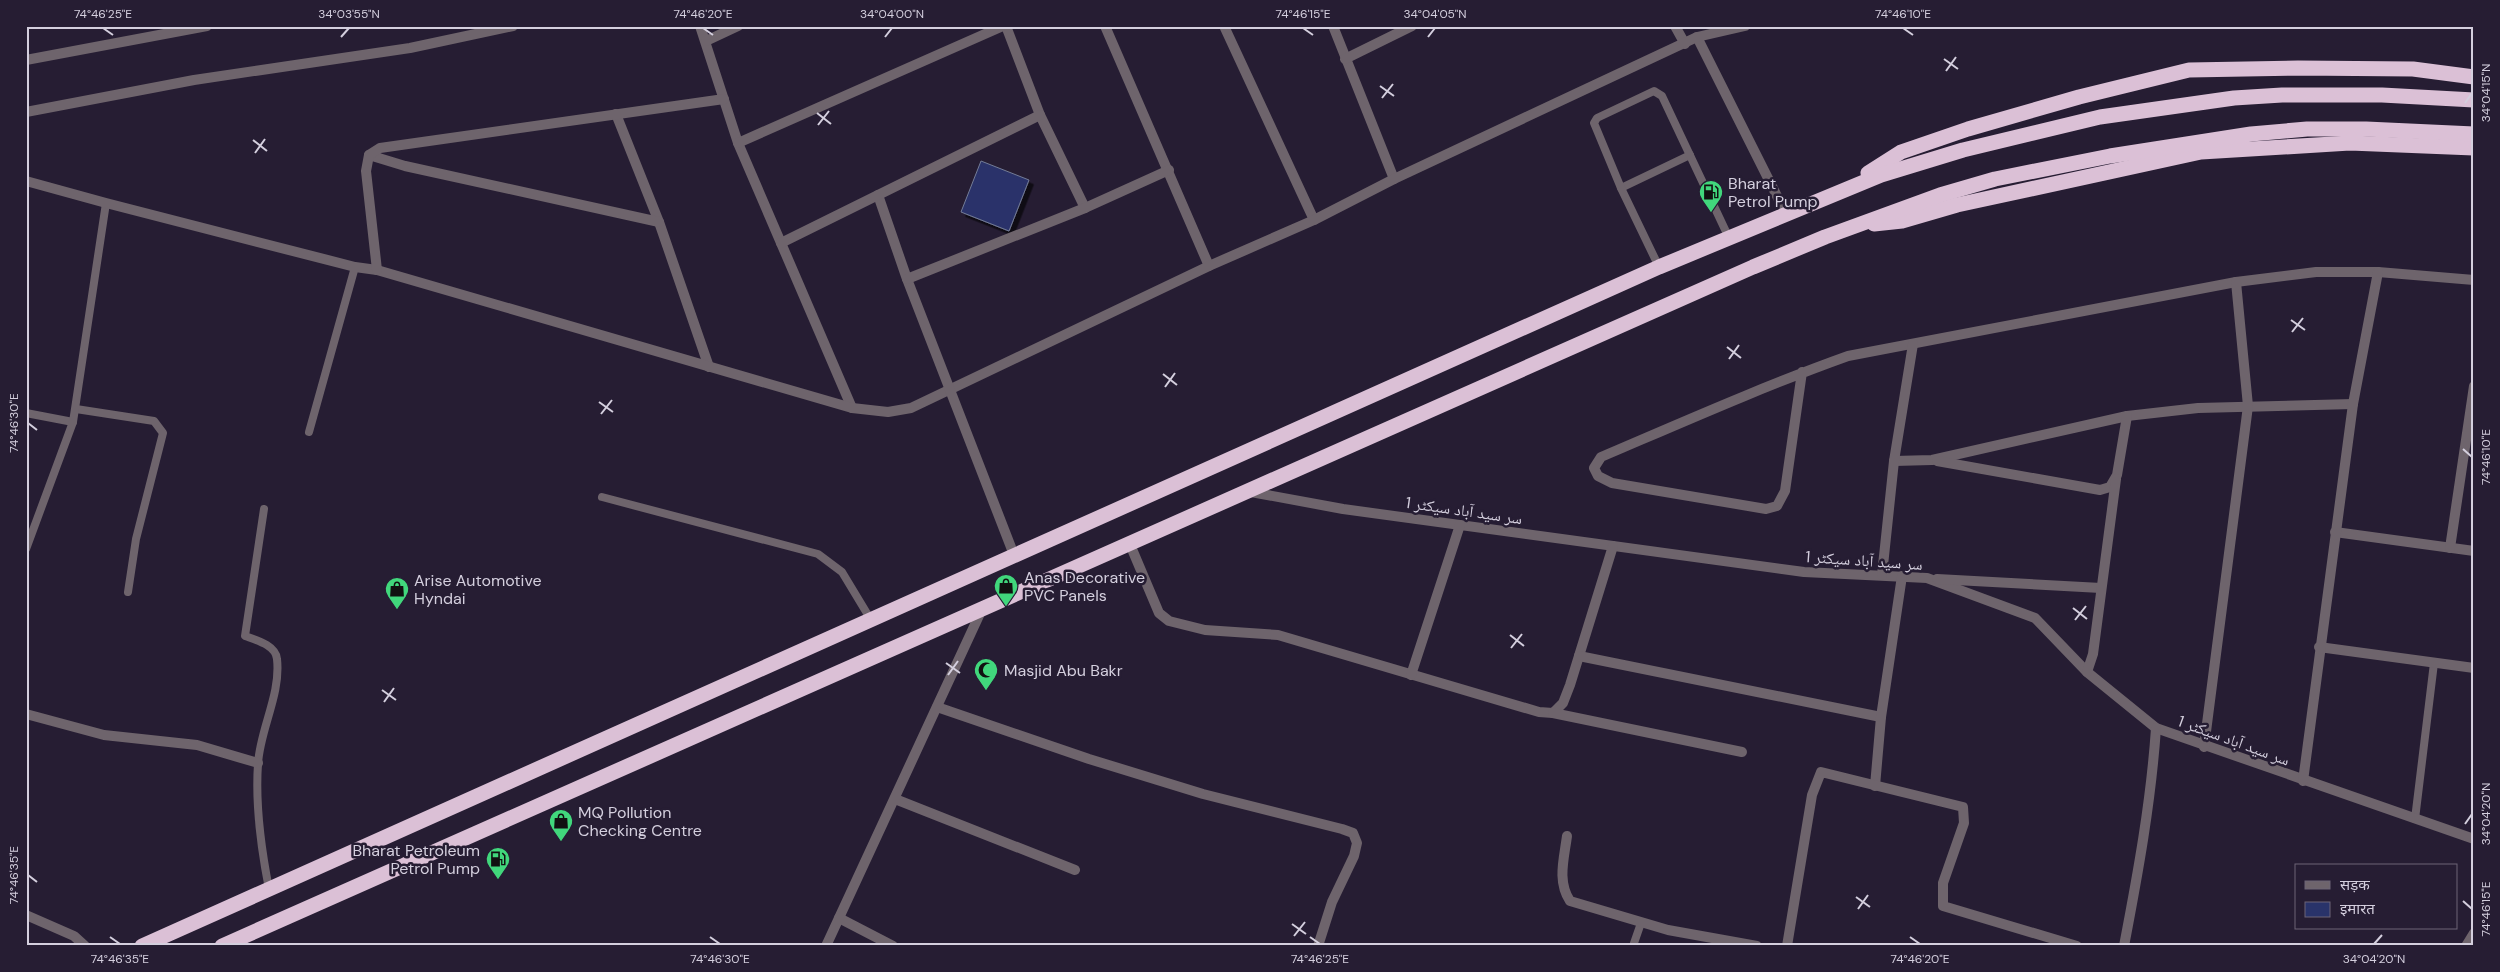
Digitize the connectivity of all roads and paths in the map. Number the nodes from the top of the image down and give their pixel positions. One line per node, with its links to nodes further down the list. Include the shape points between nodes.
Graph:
1 (207, 26): 16 (street)
2 (513, 26): 20 (street, via 410,48 194,80)
3 (700, 26): 13 (street)
4 (738, 26): 13 (street)
5 (1004, 26): 22 (street); 24 (street)
6 (1105, 26): 28 (street)
7 (1224, 26): 37 (street)
8 (1333, 26): 15 (street)
9 (1412, 26): 15 (street)
10 (1675, 26): 14 (street)
11 (1745, 26): 12 (street)
12 (1697, 38): 14 (street); 36 (street)
13 (706, 41): 18 (street)
14 (1686, 44): 29 (street)
15 (1346, 59): 29 (street)
16 (26, 60)
17 (2474, 77): 32 (highway, via 2413,69 2190,70 2079,97 1901,152)
18 (724, 99): 21 (street); 24 (street)
19 (2474, 100): 32 (highway, via 2382,94 2282,95 2216,100 2091,119 1963,150)
20 (26, 112)
21 (616, 114): 27 (street, via 395,144 380,148); 38 (street)
22 (1040, 115): 33 (street); 35 (street)
23 (2474, 134): 39 (highway, via 2307,129 2242,135 1995,179 1897,209)
24 (738, 143): 41 (street)
25 (2474, 148): 39 (highway, via 2350,143 2202,152 1976,201 1902,221)
26 (1690, 155): 31 (lane); 31 (lane, via 1662,96 1654,91 1597,118 1594,123); 40 (lane)
27 (369, 156): 38 (street); 45 (street, via 366,171)
28 (1169, 170): 35 (street); 42 (street)
29 (1394, 179): 37 (street)
30 (26, 180): 34 (street)
31 (1621, 188): 44 (lane)
32 (1840, 191): 36 (highway)
33 (878, 195): 41 (street); 47 (street)
34 (106, 203): 43 (street); 58 (lane)
35 (1085, 208): 47 (street)
36 (1786, 214): 40 (highway)
37 (1314, 220): 42 (street)
38 (659, 222): 51 (street)
39 (1854, 226): 67 (highway, via 1753,267)
40 (1728, 238): 44 (highway)
41 (781, 243): 57 (street)
42 (1209, 266): 54 (street)
43 (355, 267): 45 (street); 63 (lane)
44 (1659, 267): 77 (highway)
45 (377, 270): 51 (street)
46 (2378, 272): 48 (street); 49 (street, via 2316,272); 55 (street)
47 (907, 280): 54 (street)
48 (2474, 280)
49 (2236, 282): 50 (street); 56 (street)
50 (1913, 344): 52 (street, via 1848,356); 65 (street)
51 (709, 367): 57 (street)
52 (1802, 372): 52 (street, via 1785,491 1777,506 1766,509 1612,484 1598,476 1594,468 1601,457)
53 (2474, 386): 60 (street)
54 (949, 390): 57 (street, via 911,408 888,412); 77 (street)
55 (2353, 404): 56 (street); 71 (street)
56 (2248, 406): 61 (street); 96 (street)
57 (852, 408)
58 (76, 409): 62 (lane); 82 (lane, via 154,421 164,433 136,539)
59 (26, 413): 62 (lane)
60 (2471, 415): 74 (street)
61 (2127, 416): 64 (street); 66 (street)
62 (73, 422): 75 (lane)
63 (309, 432)
64 (1932, 460): 65 (street); 66 (street, via 2100,490 2110,487)
65 (1894, 461): 78 (street)
66 (2117, 476): 81 (street)
67 (1251, 492): 70 (street, سر سید آباد سیکٹر 1); 72 (highway)
68 (602, 497): 84 (lane, via 818,554 842,572)
69 (264, 509): 98 (lane, via 245,636 270,647 277,657 274,698)
70 (1460, 525): 73 (street, سر سید آباد سیکٹر 1); 90 (street)
71 (2335, 532): 74 (street); 85 (street)
72 (1129, 542): 83 (highway); 90 (street, via 1159,613 1169,621 1205,630 1278,636)
73 (1613, 546): 78 (street, سر سید آباد سیکٹر 1, via 1804,572); 86 (street)
74 (2450, 548): 76 (street)
75 (26, 549)
76 (2474, 551)
77 (1014, 555): 84 (highway)
78 (1882, 575): 79 (street, سر سید آباد سیکٹر 1)
79 (1902, 576): 80 (street, سر سید آباد سیکٹر 1); 94 (street)
80 (1927, 578): 81 (street); 89 (street, سر سید آباد سیکٹر 1, via 2035,618)
81 (2101, 588): 89 (street, via 2093,654)
82 (128, 592)
83 (984, 607): 91 (street); 113 (highway)
84 (871, 620): 106 (highway)
85 (2319, 647): 87 (street); 99 (street)
86 (1579, 656): 92 (street, via 1563,703); 94 (street)
87 (2434, 663): 88 (street); 102 (lane)
88 (2474, 668)
89 (2087, 672): 95 (street, سر سید آباد سیکٹر 1)
90 (1412, 675): 92 (street, via 1539,712)
91 (937, 707): 101 (street); 116 (street, via 1089,760 1353,834 1357,843 1354,856 1332,902)
92 (1553, 713): 97 (street)
93 (26, 714): 98 (street, via 104,735 197,745)
94 (1880, 717): 100 (street)
95 (2156, 728): 96 (street, سر سید آباد سیکٹر 1); 121 (street, via 2143,848)
96 (2204, 746): 99 (street, سر سید آباد سیکٹر 1)
97 (1742, 752)
98 (258, 763): 106 (lane, via 259,835)
99 (2303, 781): 102 (street, سر سید آباد سیکٹر 1)
100 (1874, 786): 119 (street, via 1821,772 1812,794); 120 (street, via 1963,807 1964,823 1943,883 1943,906)
101 (895, 799): 105 (street); 108 (street)
102 (2415, 819): 104 (street, سر سید آباد سیکٹر 1)
103 (1567, 836): 109 (street, via 1561,882 1570,901)
104 (2474, 839)
105 (1075, 870)
106 (269, 889): 112 (highway)
107 (26, 915): 111 (street, via 74,936)
108 (839, 918): 114 (street); 115 (street)
109 (1641, 923): 117 (lane); 118 (street)
110 (2474, 933): 122 (street)
111 (85, 946)
112 (142, 946)
113 (222, 946)
114 (826, 946)
115 (893, 946)
116 (1318, 946)
117 (1633, 946)
118 (1757, 946)
119 (1787, 946)
120 (2077, 946)
121 (2124, 946)
122 (2466, 946)

